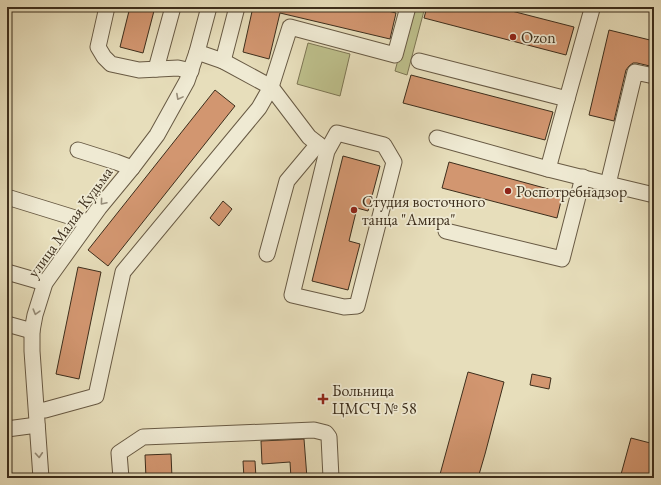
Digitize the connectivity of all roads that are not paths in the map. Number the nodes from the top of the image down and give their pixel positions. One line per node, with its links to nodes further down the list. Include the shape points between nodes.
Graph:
1 (107, 7): 10 (street, via 98,47 104,57 111,64 139,70)
2 (173, 7): 10 (street)
3 (209, 7): 7 (street, улица Малая Кудьма)
4 (237, 7): 8 (street)
5 (408, 7): 13 (street, via 395,54 290,27)
6 (592, 9): 14 (street)
7 (197, 52): 8 (street); 11 (street, улица Малая Кудьма)
8 (223, 61): 13 (street)
9 (419, 61): 14 (street)
10 (156, 69): 11 (street, via 178,68)
11 (191, 71): 18 (street, улица Малая Кудьма, one-way to 18, via 157,135)
12 (654, 76): 21 (street, via 635,72)
13 (271, 87): 16 (street, via 309,137); 31 (street, via 258,108 123,272 96,396 45,410)
14 (567, 100): 19 (street)
15 (437, 138): 19 (street)
16 (322, 148): 16 (street, via 337,133 384,145 394,162 357,306 344,307 292,295); 26 (street, via 287,181)
17 (78, 150): 18 (street)
18 (132, 168): 24 (street, улица Малая Кудьма, one-way to 24)
19 (548, 169): 20 (street)
20 (584, 177): 21 (street); 25 (street, via 562,259)
21 (608, 184): 22 (street)
22 (654, 195)
23 (7, 197): 24 (street)
24 (88, 222): 28 (street, улица Малая Кудьма)
25 (446, 231)
26 (267, 254)
27 (7, 272): 28 (street)
28 (45, 283): 30 (street, улица Малая Кудьма, one-way to 30)
29 (7, 324): 30 (street)
30 (32, 331): 31 (street, улица Малая Кудьма)
31 (37, 418): 32 (street); 33 (street, улица Малая Кудьма, one-way to 33)
32 (7, 429)
33 (41, 478)
34 (121, 478): 35 (street, via 119,453 143,437 314,430 326,433 329,437)
35 (331, 478)

